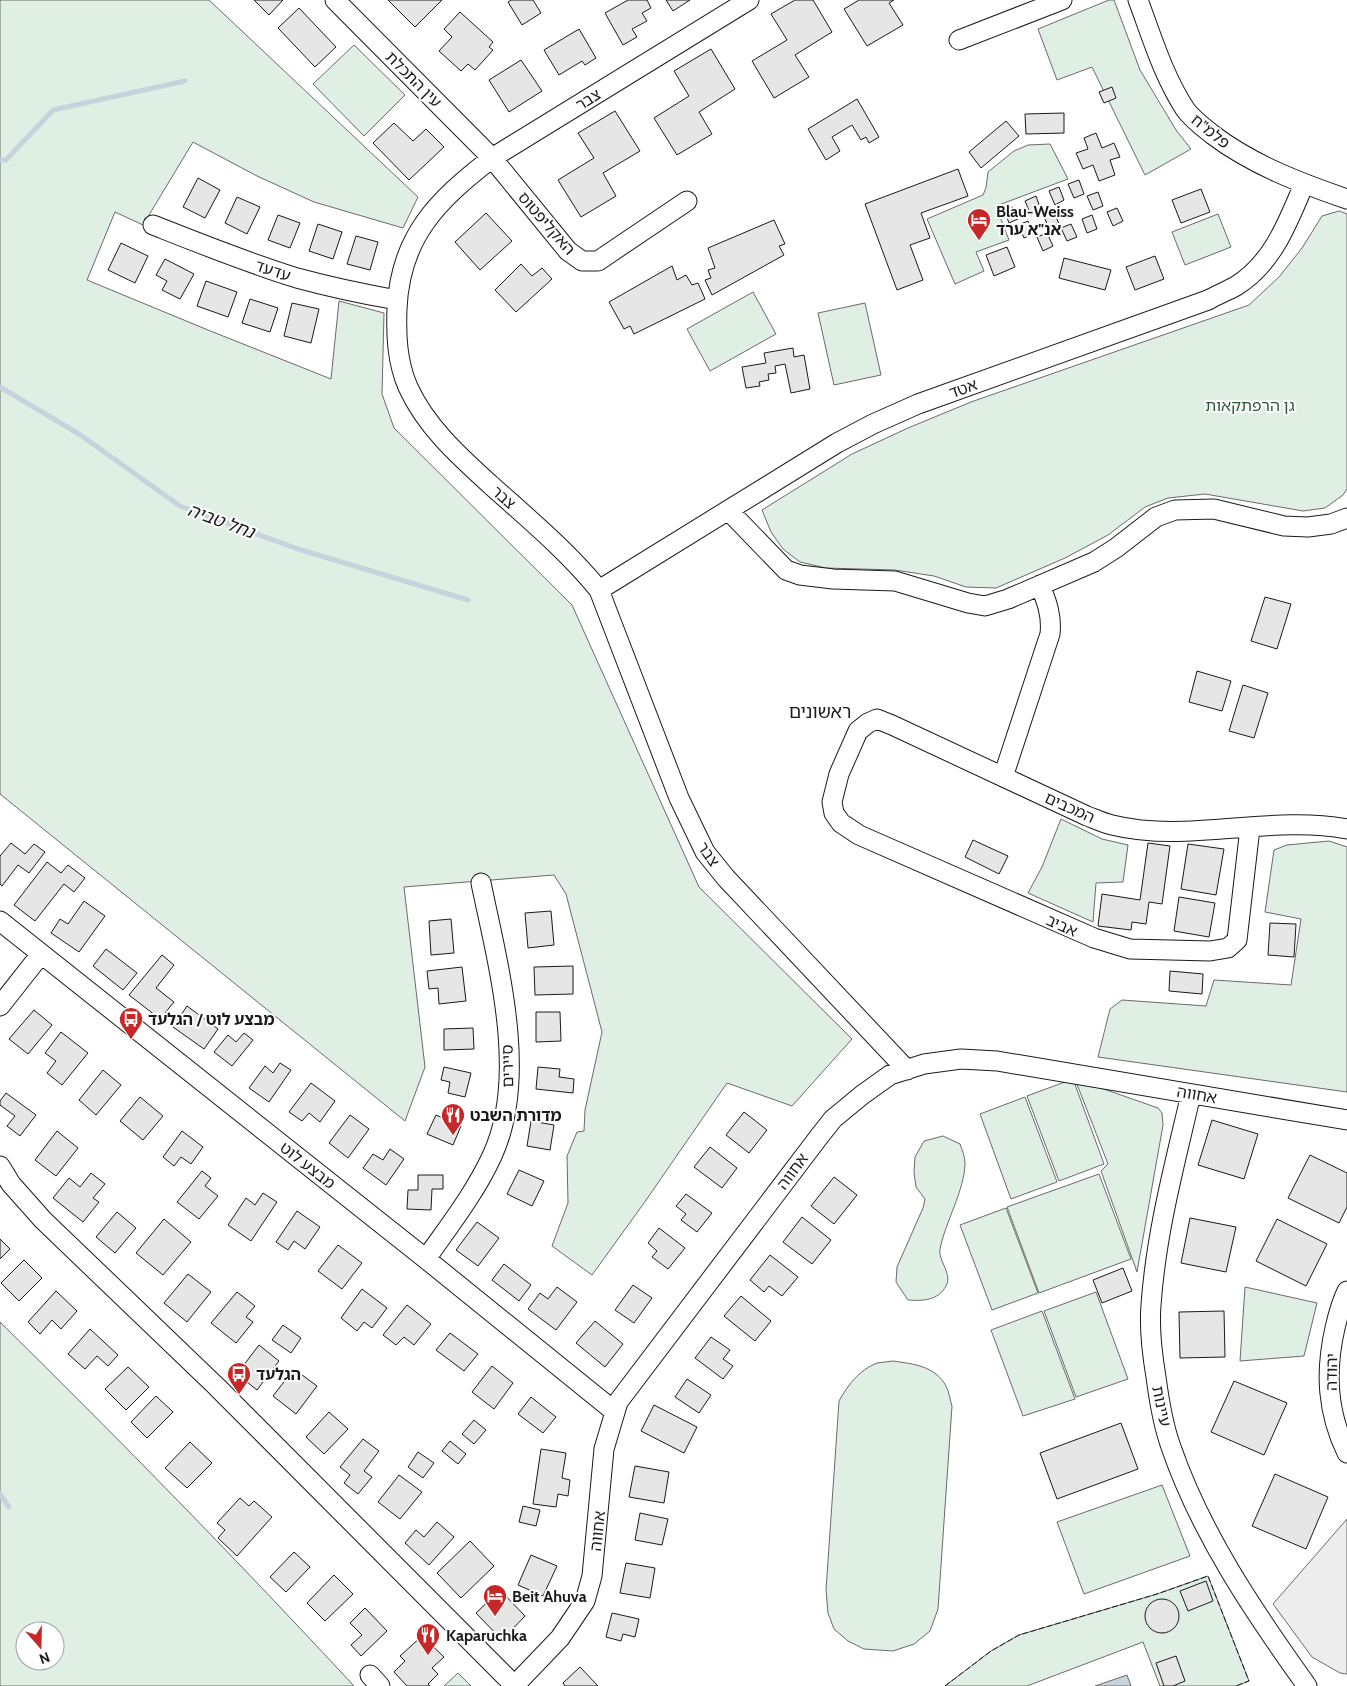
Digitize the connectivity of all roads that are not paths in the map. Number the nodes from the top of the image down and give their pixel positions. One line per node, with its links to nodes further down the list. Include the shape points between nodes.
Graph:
1 (335, 0): 6 (street, עין התכלת)
2 (1062, 0): 5 (street)
3 (1138, 0): 7 (street, פלמ"ח, via 1170,82 1187,110 1226,144 1258,164)
4 (745, 1): 6 (street, צבר)
5 (959, 40)
6 (492, 158): 9 (street, האקליפטוס, via 568,251 582,261 598,261); 11 (street, צבר, via 461,182 436,207 416,234 403,270)
7 (1304, 184): 8 (street, פלמ"ח); 12 (street, אטד, via 1286,228 1272,250 1236,286 1208,300 918,404 837,443)
8 (1347, 199)
9 (687, 201)
10 (153, 225): 11 (street, עדעד, via 297,278)
11 (397, 300): 15 (street, צבר, via 399,359 407,385 420,410 439,435 580,567)
12 (728, 510): 14 (street, via 786,570 800,575 895,582 985,606); 15 (street, אטד)
13 (1347, 518): 14 (street, via 1330,524 1284,526 1214,509 1175,510 1156,517 1094,562)
14 (1040, 586): 17 (street, via 1052,620 1050,634)
15 (599, 590): 24 (street, צבר, via 679,798 705,852)
16 (839, 774): 17 (street, המכבים, via 858,731 878,720); 18 (street, אביב, via 832,802 834,813 841,823 859,834 1094,938 1130,949 1210,951 1228,948 1237,940)
17 (1003, 777): 18 (street, המכבים, via 1110,825 1171,831)
18 (1250, 828): 19 (street, המכבים, via 1310,825)
19 (1346, 828)
20 (481, 883): 28 (street, סיירים, via 499,972 506,1027 510,1080 505,1122 492,1156 472,1192)
21 (0, 921): 22 (street, מבצע לוט)
22 (41, 954): 23 (street); 28 (street, מבצע לוט)
23 (0, 1006)
24 (907, 1070): 25 (street, אחווה, via 961,1059 997,1061); 30 (street, אחווה, via 890,1076 833,1119 635,1378)
25 (1191, 1094): 26 (street, אחווה); 33 (street, עיינות, via 1167,1195 1150,1306 1152,1350 1160,1402 1170,1446 1191,1500 1243,1592)
26 (1347, 1120)
27 (0, 1166): 32 (street, via 11,1184 43,1220 217,1387)
28 (426, 1259): 30 (street, מבצע לוט)
29 (1347, 1291): 31 (street, יהודה, via 1340,1304 1328,1360 1336,1424)
30 (614, 1411): 32 (street, אחווה, via 604,1449 592,1576 585,1601 560,1638)
31 (1347, 1453)
32 (515, 1686)
33 (1307, 1686)

